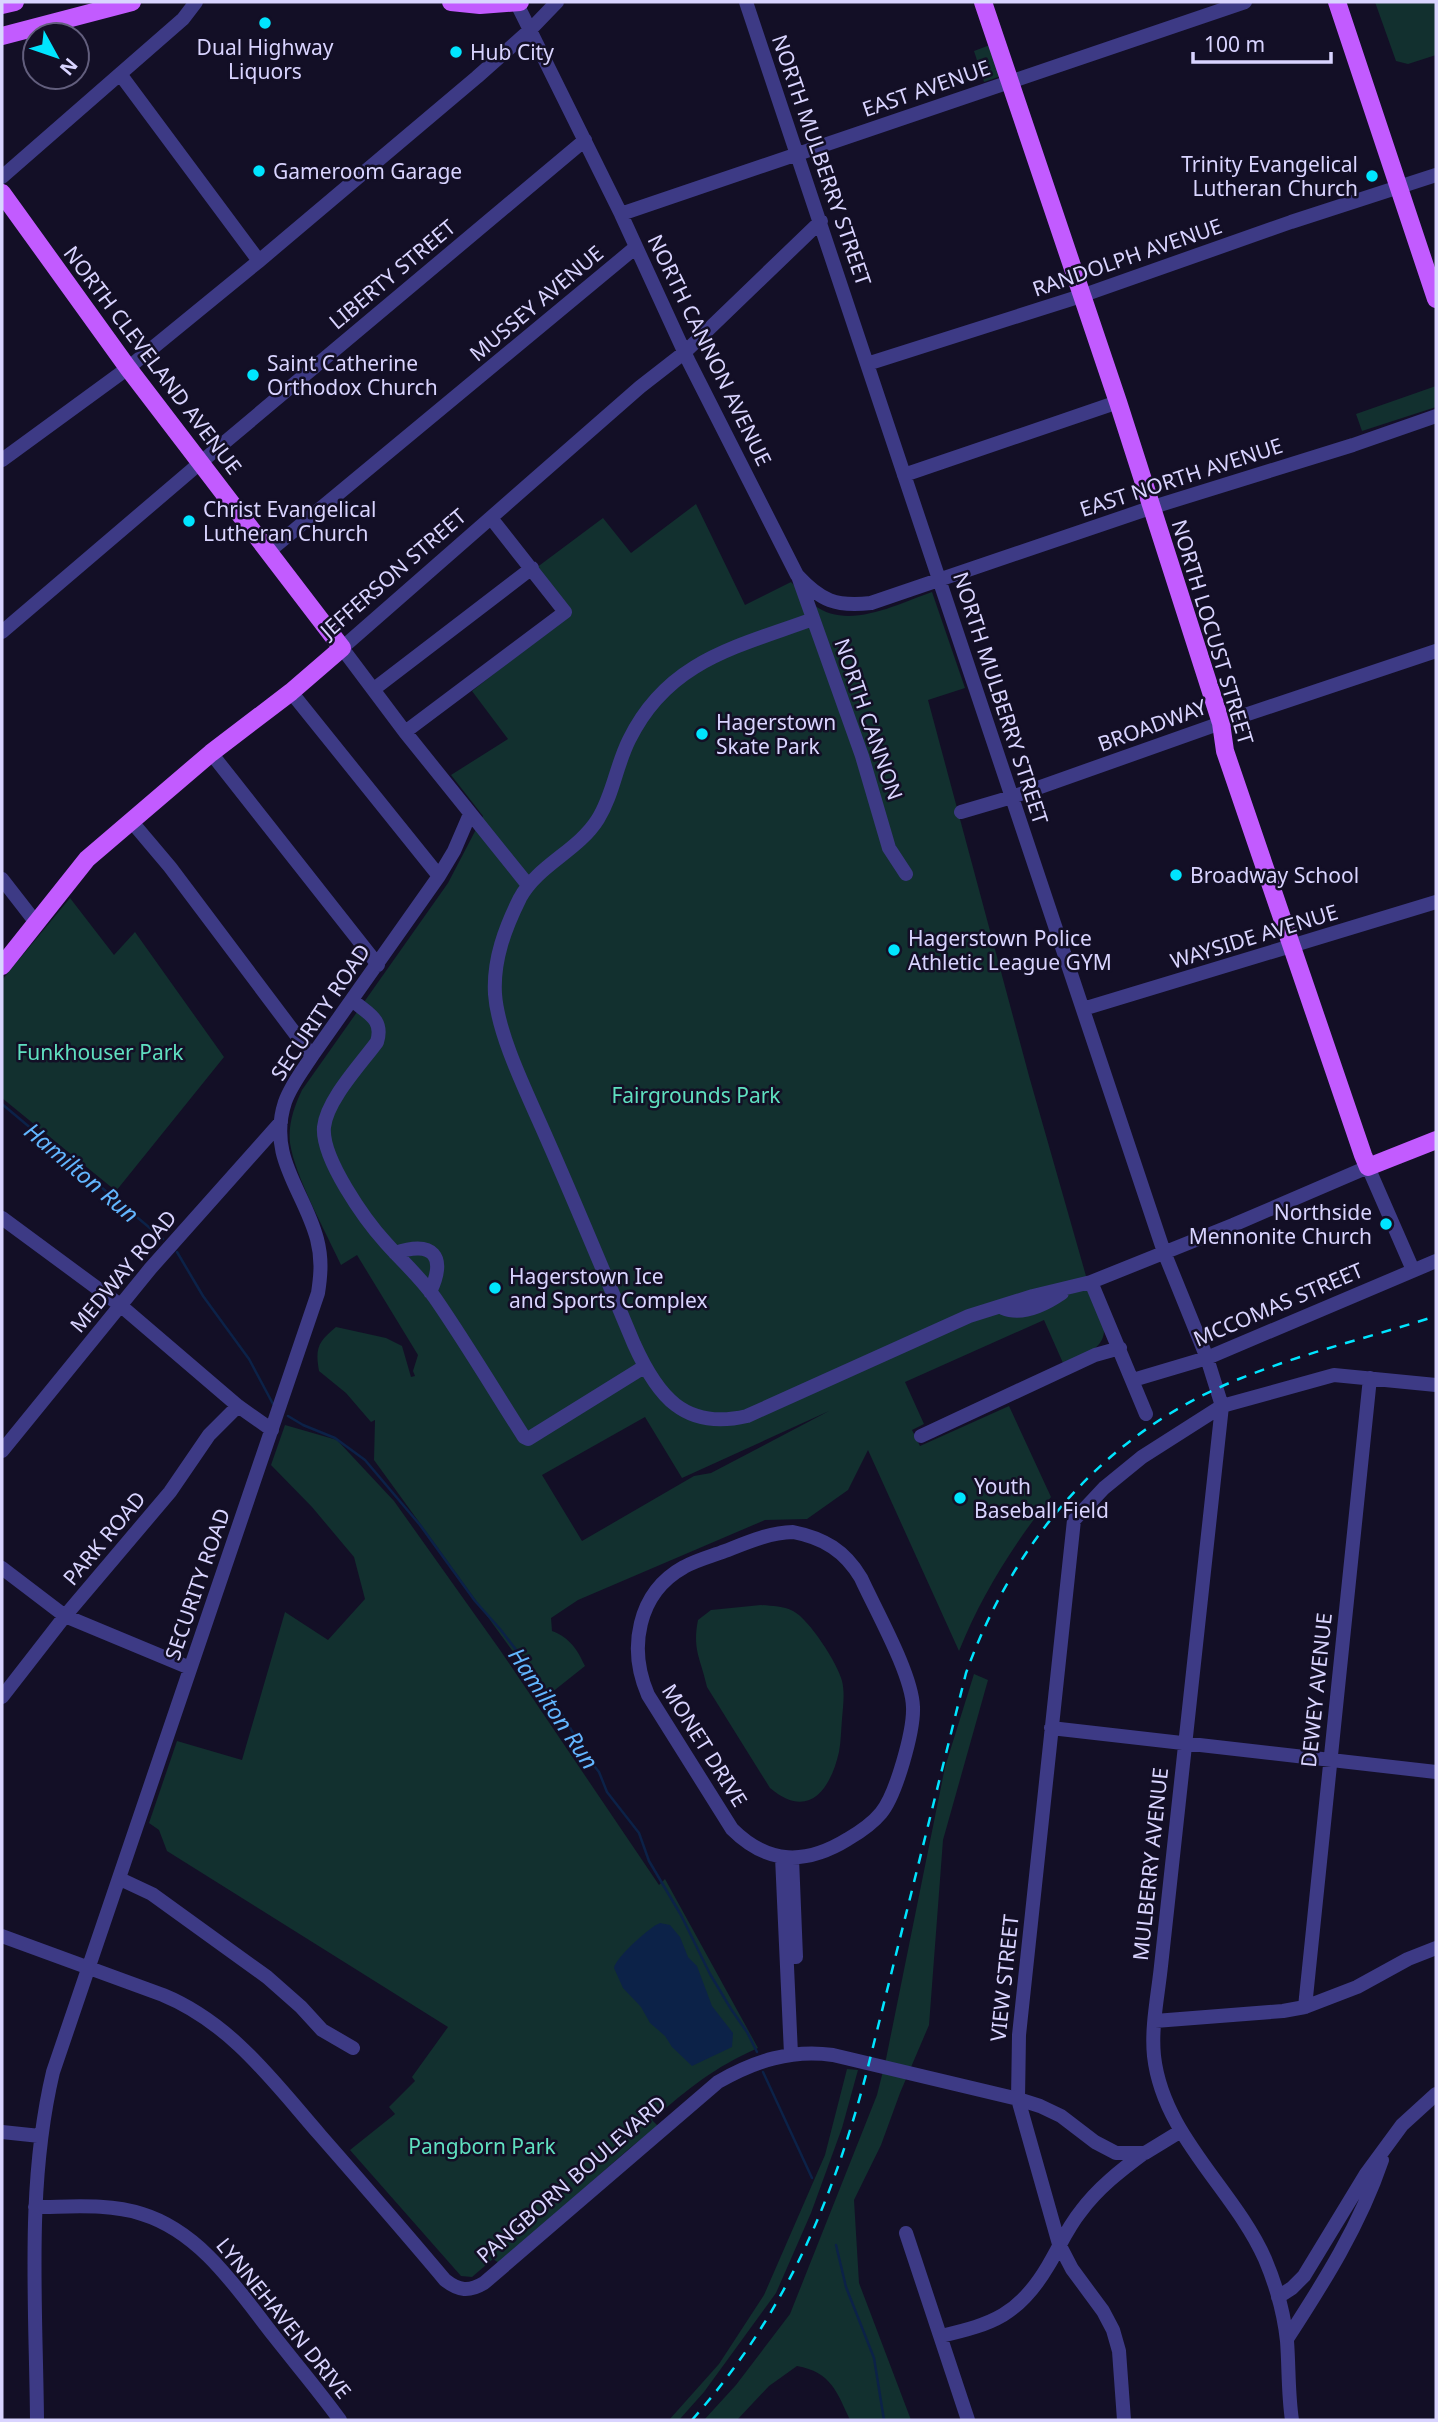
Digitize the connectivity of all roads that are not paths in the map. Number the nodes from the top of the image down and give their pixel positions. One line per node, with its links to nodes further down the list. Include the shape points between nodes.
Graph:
1 (15, 2): 11 (main road)
2 (132, 2): 13 (main road)
3 (196, 2): 14 (street)
4 (451, 2): 5 (main road)
5 (517, 2): 12 (street, NORTH CANNON AVENUE)
6 (557, 2): 12 (street)
7 (746, 2): 17 (street, NORTH MULBERRY STREET)
8 (983, 2): 15 (main road, NORTH LOCUST STREET)
9 (1245, 2): 15 (street, EAST AVENUE)
10 (1337, 2): 20 (main road)
11 (2, 3)
12 (530, 30): 16 (street, NORTH CANNON AVENUE); 25 (street)
13 (2, 36)
14 (120, 74): 19 (street); 25 (street)
15 (1010, 81): 17 (street, EAST AVENUE); 26 (main road, NORTH LOCUST STREET)
16 (585, 140): 22 (street, NORTH CANNON AVENUE); 34 (street, LIBERTY STREET)
17 (797, 153): 22 (street, EAST AVENUE); 23 (street, NORTH MULBERRY STREET)
18 (1436, 175): 20 (street, RANDOLPH AVENUE)
19 (2, 177)
20 (1399, 187): 26 (street, RANDOLPH AVENUE); 27 (main road)
21 (2, 193): 30 (main road, NORTH CLEVELAND AVENUE)
22 (621, 214): 24 (street, NORTH CANNON AVENUE)
23 (821, 221): 28 (street, JEFFERSON STREET); 29 (street, NORTH MULBERRY STREET)
24 (636, 247): 28 (street, NORTH CANNON AVENUE); 38 (street, MUSSEY AVENUE)
25 (259, 261): 30 (street)
26 (1082, 296): 29 (street, RANDOLPH AVENUE); 31 (main road, NORTH LOCUST STREET)
27 (1436, 299)
28 (685, 352): 37 (street, JEFFERSON STREET); 40 (street, NORTH CANNON AVENUE)
29 (867, 364): 35 (street, NORTH MULBERRY STREET)
30 (128, 368): 33 (street); 34 (main road, NORTH CLEVELAND AVENUE)
31 (1118, 402): 35 (street); 36 (main road, NORTH LOCUST STREET)
32 (1436, 416): 36 (street, EAST NORTH AVENUE)
33 (3, 457)
34 (200, 463): 38 (main road, NORTH CLEVELAND AVENUE); 43 (street, LIBERTY STREET)
35 (904, 475): 41 (street, NORTH MULBERRY STREET)
36 (1150, 508): 41 (street, EAST NORTH AVENUE); 48 (main road, NORTH LOCUST STREET)
37 (491, 518): 39 (street); 44 (street, JEFFERSON STREET)
38 (268, 552): 44 (main road, NORTH CLEVELAND AVENUE)
39 (532, 568): 46 (street); 49 (street, via 565,612)
40 (797, 575): 41 (street, NORTH CANNON AVENUE, via 826,600 846,606 871,603); 42 (street, NORTH CANNON)
41 (940, 578): 51 (street, NORTH MULBERRY STREET)
42 (813, 619): 55 (street, NORTH CANNON, via 890,848); 58 (street, via 711,656 673,684 630,738 597,821)
43 (2, 632)
44 (342, 648): 46 (street, NORTH CLEVELAND AVENUE); 47 (main road, JEFFERSON STREET)
45 (1436, 651): 48 (street, BROADWAY)
46 (374, 689): 49 (street, NORTH CLEVELAND AVENUE)
47 (291, 692): 50 (main road, JEFFERSON STREET); 56 (street)
48 (1221, 723): 51 (street, BROADWAY); 61 (main road, NORTH LOCUST STREET, via 1225,751)
49 (405, 732): 53 (street, NORTH CLEVELAND AVENUE)
50 (211, 753): 54 (main road, JEFFERSON STREET); 62 (street)
51 (1012, 797): 52 (street, BROADWAY); 65 (street, NORTH MULBERRY STREET)
52 (961, 812)
53 (470, 814): 56 (street, SECURITY ROAD); 58 (street, NORTH CLEVELAND AVENUE)
54 (132, 822): 60 (main road, JEFFERSON STREET, via 88,859); 66 (street)
55 (906, 874)
56 (439, 876): 62 (street, SECURITY ROAD)
57 (2, 879): 60 (street)
58 (528, 885): 80 (street, via 500,943 498,1012 513,1059)
59 (1436, 902): 61 (street, WAYSIDE AVENUE)
60 (37, 924): 63 (main road, JEFFERSON STREET)
61 (1292, 946): 65 (street, WAYSIDE AVENUE); 69 (main road, NORTH LOCUST STREET)
62 (378, 965): 64 (street, SECURITY ROAD)
63 (2, 966)
64 (352, 1000): 66 (street, SECURITY ROAD); 72 (street, via 378,1023 380,1032 331,1105 325,1141 339,1177)
65 (1083, 1009): 71 (street, NORTH MULBERRY STREET)
66 (312, 1056): 67 (street, SECURITY ROAD, via 285,1101)
67 (281, 1122): 77 (street, MEDWAY ROAD); 87 (street, SECURITY ROAD, via 280,1145 316,1237 321,1273 312,1314)
68 (1436, 1140): 69 (main road)
69 (1368, 1167): 71 (street); 74 (street, NORTH LOCUST STREET)
70 (2, 1218): 77 (street)
71 (1164, 1252): 75 (street); 79 (street, NORTH MULBERRY STREET)
72 (395, 1253): 76 (street); 76 (street, via 412,1247 429,1250 439,1267)
73 (1436, 1261): 74 (street, MCCOMAS STREET)
74 (1413, 1270): 79 (street, MCCOMAS STREET)
75 (1091, 1282): 78 (street); 80 (street, via 969,1316 736,1418 710,1418 677,1406 659,1391)
76 (430, 1292): 80 (street, via 528,1439)
77 (120, 1305): 84 (street); 89 (street, MEDWAY ROAD)
78 (1120, 1348): 82 (street); 88 (street)
79 (1207, 1357): 82 (street, MCCOMAS STREET); 85 (street, NORTH MULBERRY STREET)
80 (644, 1367)
81 (1370, 1378): 83 (street); 85 (street, via 1320,1377); 96 (street, DEWEY AVENUE)
82 (1133, 1380): 86 (street)
83 (1436, 1385)
84 (238, 1406): 87 (street); 91 (street, PARK ROAD, via 209,1435 170,1492)
85 (1222, 1406): 94 (street, VIEW STREET, via 1142,1457 1074,1520); 95 (street, MULBERRY AVENUE)
86 (1146, 1414)
87 (272, 1430): 92 (street, SECURITY ROAD)
88 (920, 1436)
89 (2, 1451)
90 (2, 1568): 91 (street)
91 (65, 1616): 92 (street); 93 (street, PARK ROAD)
92 (190, 1668): 99 (street, SECURITY ROAD)
93 (2, 1698)
94 (1051, 1728): 95 (street); 108 (street, VIEW STREET, via 1019,2035)
95 (1185, 1743): 96 (street); 104 (street, MULBERRY AVENUE)
96 (1330, 1759): 97 (street); 103 (street, DEWEY AVENUE)
97 (1436, 1772)
98 (787, 1858): 98 (street, MONET DRIVE, via 832,1849 883,1812 895,1787 913,1705 906,1676 853,1564 822,1540 793,1532 763,1536 685,1566 649,1602 636,1649 648,1695 721,1813 742,1839); 106 (street)
99 (120, 1880): 102 (street, SECURITY ROAD); 105 (street, via 152,1894 256,1969 322,2030)
100 (2, 1936): 102 (street, PANGBORN BOULEVARD)
101 (1436, 1948): 103 (street)
102 (87, 1968): 106 (street, PANGBORN BOULEVARD, via 184,2003 220,2026 257,2062 445,2280 460,2290 484,2283 718,2081); 111 (street, SECURITY ROAD, via 52,2072)
103 (1305, 2007): 104 (street)
104 (1155, 2021): 109 (street, MULBERRY AVENUE, via 1157,2075)
105 (353, 2048)
106 (796, 2053): 108 (street, PANGBORN BOULEVARD, via 834,2055)
107 (1436, 2094): 112 (street, via 1417,2109)
108 (1018, 2099): 113 (street, PANGBORN BOULEVARD, via 1061,2116 1116,2153); 116 (street, VIEW STREET)
109 (1181, 2131): 113 (street); 117 (street, MULBERRY AVENUE, via 1253,2235)
110 (2, 2132): 111 (street)
111 (40, 2136): 114 (street, SECURITY ROAD)
112 (1387, 2146): 117 (street, via 1304,2276); 119 (street, via 1368,2202)
113 (1145, 2153): 116 (street, via 1100,2189)
114 (35, 2207): 120 (street, SECURITY ROAD); 121 (street, LYNNEHAVEN DRIVE, via 112,2208 141,2213 180,2232 230,2280)
115 (906, 2233): 118 (street)
116 (1059, 2244): 118 (street, via 1040,2279 1011,2311 981,2327); 123 (street, VIEW STREET, via 1113,2330)
117 (1278, 2297): 119 (street, MULBERRY AVENUE)
118 (941, 2336): 122 (street)
119 (1287, 2339): 124 (street, MULBERRY AVENUE)
120 (37, 2420)
121 (340, 2420)
122 (968, 2420)
123 (1124, 2420)
124 (1292, 2420)

